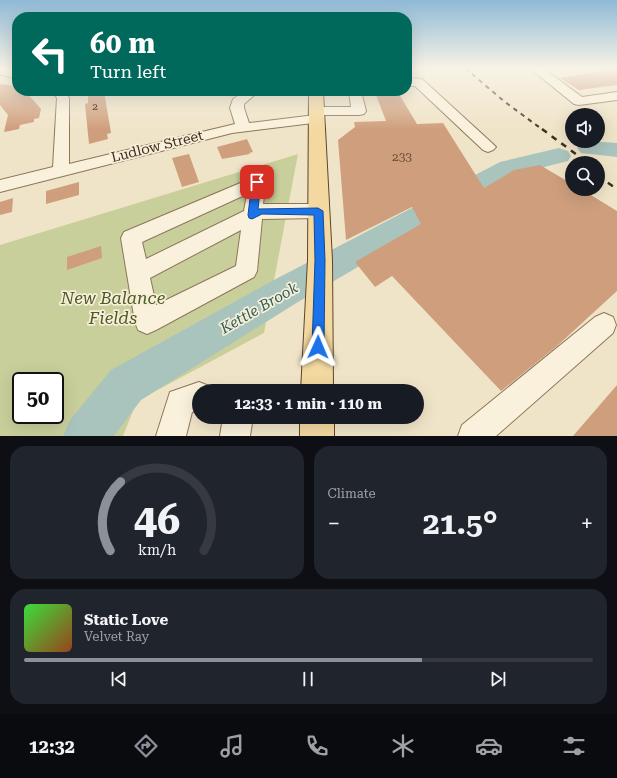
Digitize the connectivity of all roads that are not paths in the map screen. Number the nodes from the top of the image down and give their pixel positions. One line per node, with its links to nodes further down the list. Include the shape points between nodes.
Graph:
1 (425, 88): 10 (street)
2 (562, 88): 7 (street, via 579,102)
3 (62, 96): 11 (street)
4 (246, 96): 9 (street, via 238,102 237,108)
5 (316, 96): 8 (main road)
6 (356, 96): 8 (street, Ludlow Street, via 359,111)
7 (617, 96)
8 (316, 115): 9 (street, Ludlow Street); 13 (main road)
9 (243, 127): 11 (street, Ludlow Street)
10 (488, 147)
11 (61, 170): 12 (street, Ludlow Street)
12 (0, 186)
13 (318, 211): 14 (street, via 261,211); 17 (main road)
14 (252, 215): 15 (street); 15 (street, via 257,182 131,238); 15 (street, via 246,271 147,322)
15 (138, 273)
16 (604, 325): 24 (street)
17 (318, 384)
18 (192, 398): 21 (street, via 180,402)
19 (237, 424): 22 (street)
20 (317, 424): 23 (main road)
21 (171, 436)
22 (235, 436)
23 (317, 436)
24 (473, 436)

